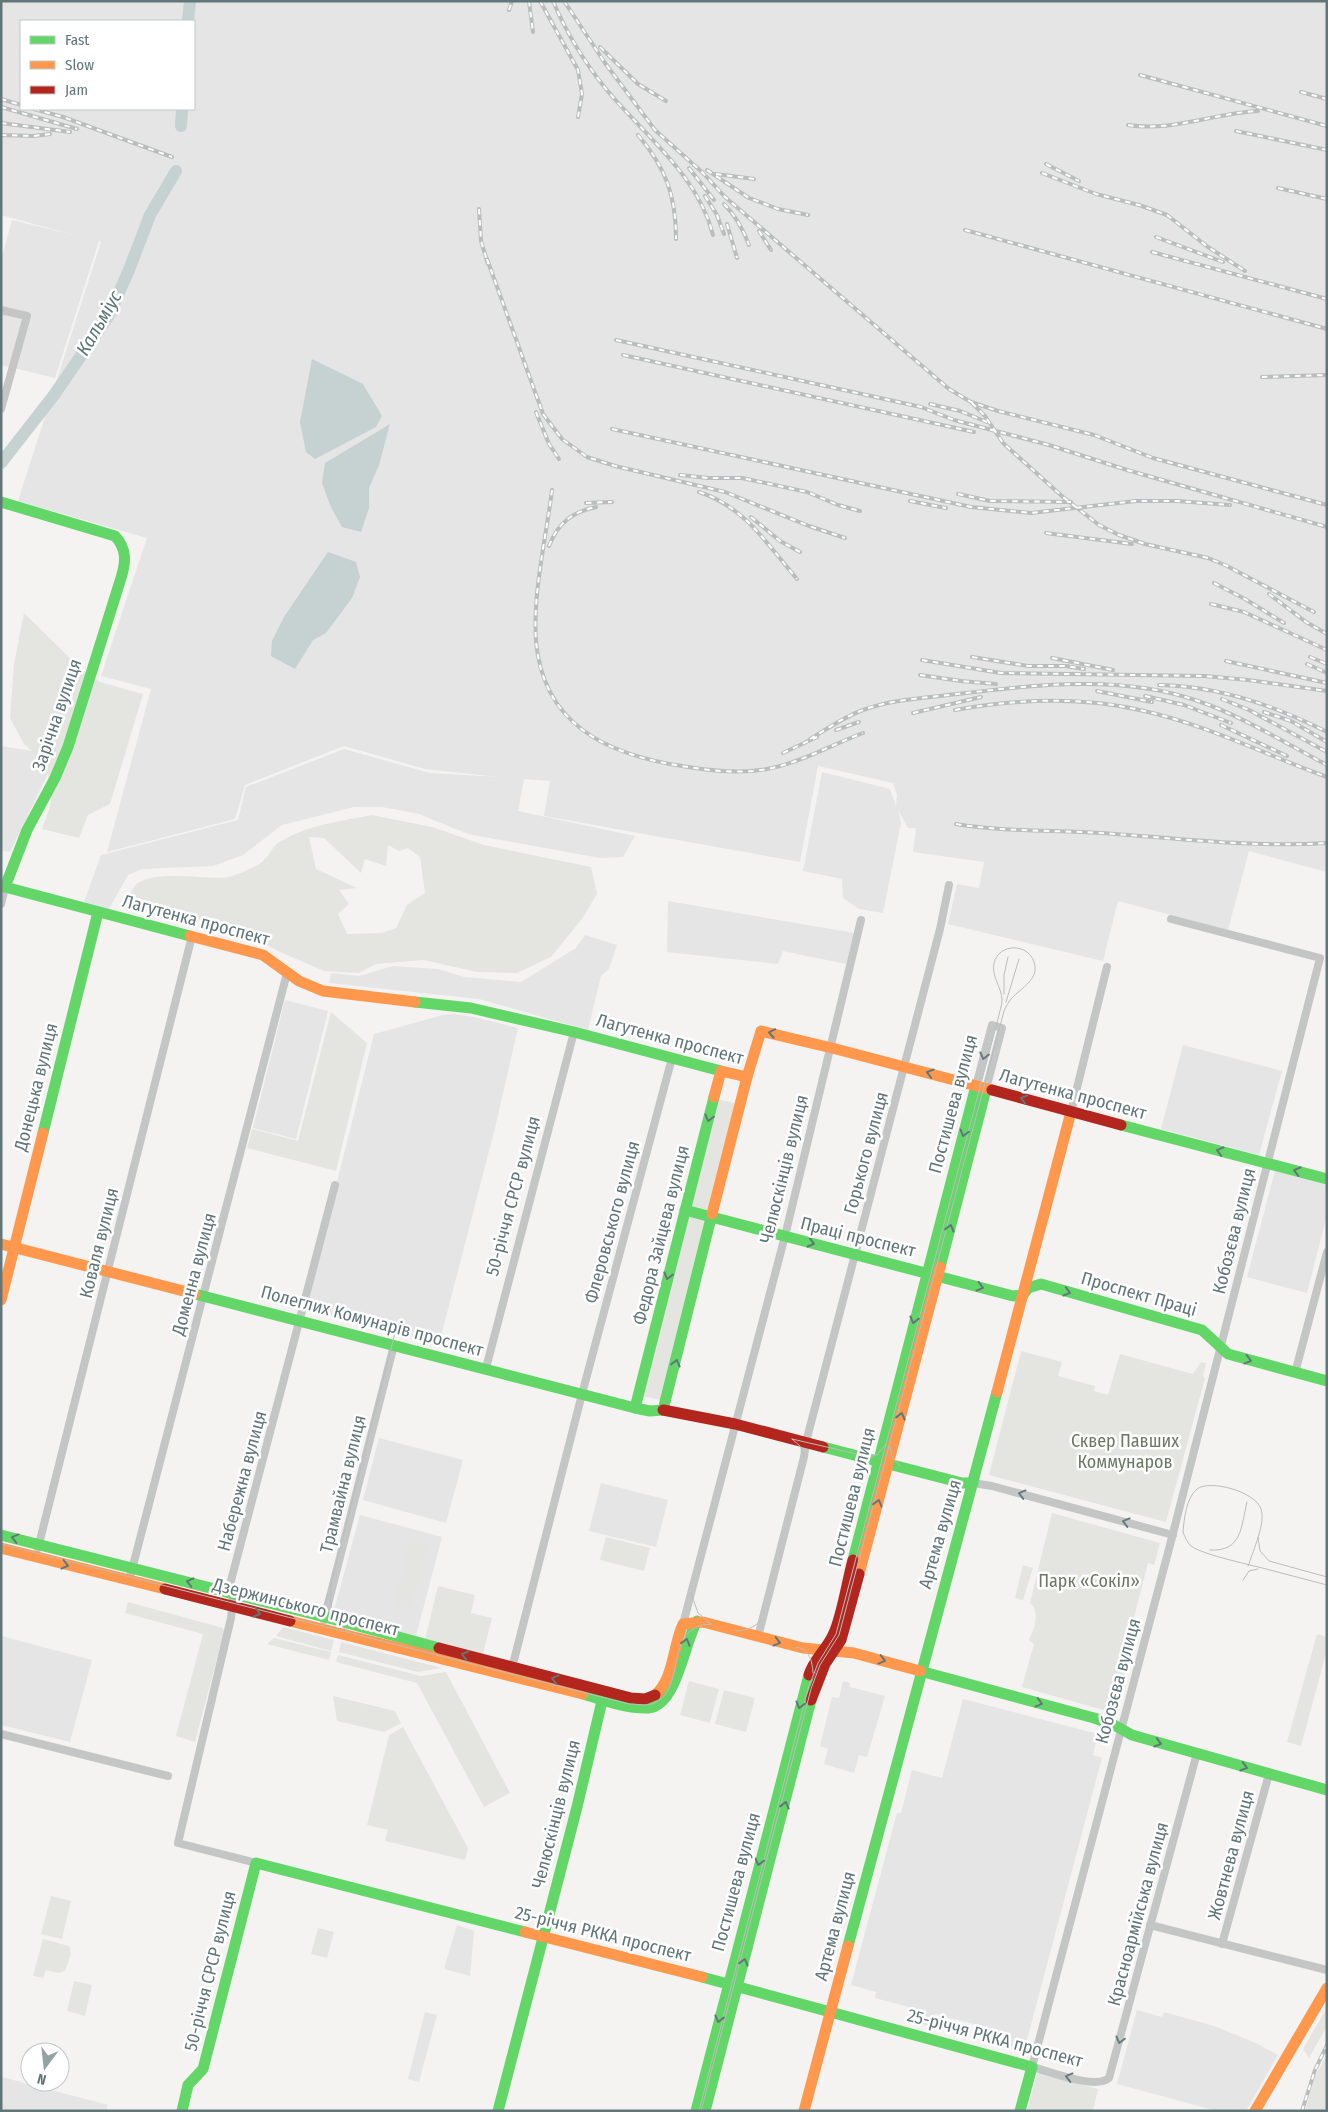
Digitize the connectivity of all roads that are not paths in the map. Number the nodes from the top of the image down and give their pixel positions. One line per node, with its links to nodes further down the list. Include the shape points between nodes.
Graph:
1 (1, 310): 2 (street, via 27,316)
2 (1, 409)
3 (1, 502): 5 (street, Зарічна вулиця, via 115,536 125,552 121,578 68,747 27,830)
4 (949, 885): 16 (street, Горького вулиця)
5 (6, 888): 6 (street, Зарічна вулиця); 7 (street, Лагутенка проспект)
6 (1, 904)
7 (98, 912): 10 (street, Лагутенка проспект); 28 (street, Донецька вулиця)
8 (1170, 919): 21 (street, Кобозєва вулиця, via 1320,958)
9 (861, 920): 14 (street, Челюскінців вулиця)
10 (192, 936): 12 (street, Лагутенка проспект, via 264,954); 31 (street, Коваля вулиця)
11 (1107, 967): 20 (street, Артема вулиця)
12 (287, 973): 13 (street, Лагутенка проспект, via 303,985 323,991 471,1008); 34 (street, Доменна вулиця)
13 (574, 1032): 15 (street, Лагутенка проспект); 39 (street, 50-річчя СРСР вулиця)
14 (832, 1047): 16 (street, Лагутенка проспект); 18 (street, Лагутенка проспект, one-way to 18, via 761,1032); 26 (street, Челюскінців вулиця)
15 (672, 1058): 17 (street, Лагутенка проспект); 42 (street, Флеровського вулиця)
16 (904, 1066): 19 (street, Лагутенка проспект, one-way to 16); 30 (street, Горького вулиця)
17 (721, 1071): 18 (street, Лагутенка проспект); 24 (street, Федора Зайцева вулиця, one-way to 24)
18 (747, 1078): 25 (street)
19 (981, 1087): 19 (street, Постишева вулиця, one-way to 19, via 1002,1028 992,1025); 20 (street, Лагутенка проспект, one-way to 19); 32 (street, Постишева вулиця)
20 (1071, 1112): 21 (street, Лагутенка проспект, one-way to 20); 33 (street, Артема вулиця)
21 (1267, 1164): 22 (street, Лагутенка проспект, one-way to 21); 38 (street, Кобозєва вулиця)
22 (1327, 1179)
23 (335, 1184): 36 (street, Набережна вулиця)
24 (685, 1210): 25 (street, Праці проспект); 43 (street, Федора Зайцева вулиця, one-way to 43)
25 (713, 1217): 26 (street, Праці проспект); 44 (street, one-way to 25)
26 (786, 1236): 30 (street, Праці проспект, one-way to 30); 45 (street, Челюскінців вулиця)
27 (1, 1244): 28 (street, Полеглих Комунарів проспект)
28 (15, 1247): 31 (street, Полеглих Комунарів проспект); 35 (street, Донецька вулиця)
29 (1327, 1252): 40 (street)
30 (855, 1254): 32 (street, Праці проспект); 46 (street, Горького вулиця)
31 (107, 1271): 34 (street, Полеглих Комунарів проспект); 51 (street, Коваля вулиця)
32 (932, 1274): 33 (street, Праці проспект, one-way to 33, via 1013,1296); 47 (street, Постишева вулиця)
33 (1023, 1294): 38 (street, Проспект Праці, one-way to 38, via 1028,1288 1041,1284 1202,1330); 48 (street, Артема вулиця)
34 (204, 1295): 36 (street, Полеглих Комунарів проспект); 54 (street, Доменна вулиця)
35 (1, 1300)
36 (299, 1320): 37 (street, Полеглих Комунарів проспект); 56 (street, Набережна вулиця)
37 (394, 1345): 39 (street, Полеглих Комунарів проспект); 58 (street, Трамвайна вулиця)
38 (1220, 1348): 40 (street, Проспект Праці, one-way to 40, via 1236,1357); 50 (street, Кобозєва вулиця)
39 (486, 1368): 42 (street, Полеглих Комунарів проспект)
40 (1295, 1372): 41 (street, Проспект Праці)
41 (1327, 1381)
42 (582, 1394): 43 (street, Полеглих Комунарів проспект); 65 (street)
43 (635, 1408): 44 (street, Полеглих Комунарів проспект)
44 (664, 1410): 45 (street, Полеглих Комунарів проспект)
45 (735, 1424): 46 (street, Полеглих Комунарів проспект); 60 (street, Челюскінців вулиця)
46 (806, 1442): 47 (street); 62 (street, Горького вулиця)
47 (888, 1463): 48 (street); 64 (street, Постишева вулиця, via 841,1640)
48 (972, 1484): 50 (street, one-way to 48, via 992,1486); 66 (street, Артема вулиця)
49 (1, 1535): 51 (street, Дзержинського проспект, one-way to 49)
50 (1173, 1535): 69 (street, Кобозєва вулиця)
51 (38, 1544): 53 (street, Коваля вулиця); 54 (street, Дзержинського проспект)
52 (1, 1548): 53 (street, Дзержинського проспект)
53 (35, 1557): 55 (street, Дзержинського проспект, one-way to 55)
54 (132, 1568): 55 (street, Доменна вулиця); 56 (street, Дзержинського проспект, one-way to 54)
55 (129, 1581): 57 (street, Дзержинського проспект)
56 (228, 1592): 57 (street, Набережна вулиця, via 233,1597); 58 (street, Дзержинського проспект)
57 (231, 1606): 61 (street, Дзержинського проспект, one-way to 61); 75 (street, Набережна вулиця, via 231,1618)
58 (325, 1617): 61 (street, Трамвайна вулиця); 65 (street, Дзержинського проспект, one-way to 58)
59 (696, 1621): 60 (street); 62 (street); 68 (street, one-way to 59, via 645,1708 662,1702 672,1687 687,1637)
60 (683, 1624): 68 (street, via 664,1684 656,1695 645,1700)
61 (321, 1629): 68 (street, Дзержинського проспект)
62 (758, 1637): 63 (street, one-way to 63)
63 (796, 1647): 64 (street); 67 (street, via 808,1660)
64 (830, 1650): 66 (street, one-way to 66, via 851,1652); 67 (street, Постишева вулиця, via 812,1664); 81 (street, Постишева вулиця, one-way to 64, via 814,1690)
65 (512, 1668): 68 (street, Дзержинського проспект, one-way to 65)
66 (920, 1670): 69 (street, one-way to 69, via 1094,1718); 83 (street, Артема вулиця)
67 (808, 1673): 81 (street, Постишева вулиця, one-way to 81)
68 (600, 1696): 78 (street, Челюскінців вулиця, via 577,1807)
69 (1120, 1729): 71 (street, one-way to 71); 84 (street, Кобозєва вулиця)
70 (1, 1734): 73 (street)
71 (1197, 1753): 72 (street, one-way to 72); 77 (street, Красноармійська вулиця)
72 (1269, 1774): 74 (street); 79 (street, Жовтнева вулиця)
73 (168, 1776)
74 (1327, 1790)
75 (178, 1843): 76 (street, 25-річчя РККА проспект)
76 (256, 1863): 78 (street, 25-річчя РККА проспект); 86 (street, 50-річчя СРСР вулиця, via 203,2069 188,2085)
77 (1150, 1926): 79 (street); 85 (street, Красноармійська вулиця, one-way to 85, via 1112,2071)
78 (544, 1936): 81 (street, 25-річчя РККА проспект); 87 (street, Челюскінців вулиця)
79 (1222, 1944): 80 (street)
80 (1327, 1970)
81 (732, 1985): 83 (street, 25-річчя РККА проспект); 88 (street, Постишева вулиця, one-way to 88); 89 (street, Постишева вулиця)
82 (1327, 1988): 92 (street)
83 (830, 2012): 84 (street, 25-річчя РККА проспект); 90 (street, Артема вулиця)
84 (1032, 2067): 85 (street, 25-річчя РККА проспект, one-way to 84, via 1086,2081); 91 (street)
85 (1106, 2081)
86 (182, 2111)
87 (498, 2111)
88 (696, 2111)
89 (705, 2111)
90 (804, 2111)
91 (1020, 2111)
92 (1255, 2111)

